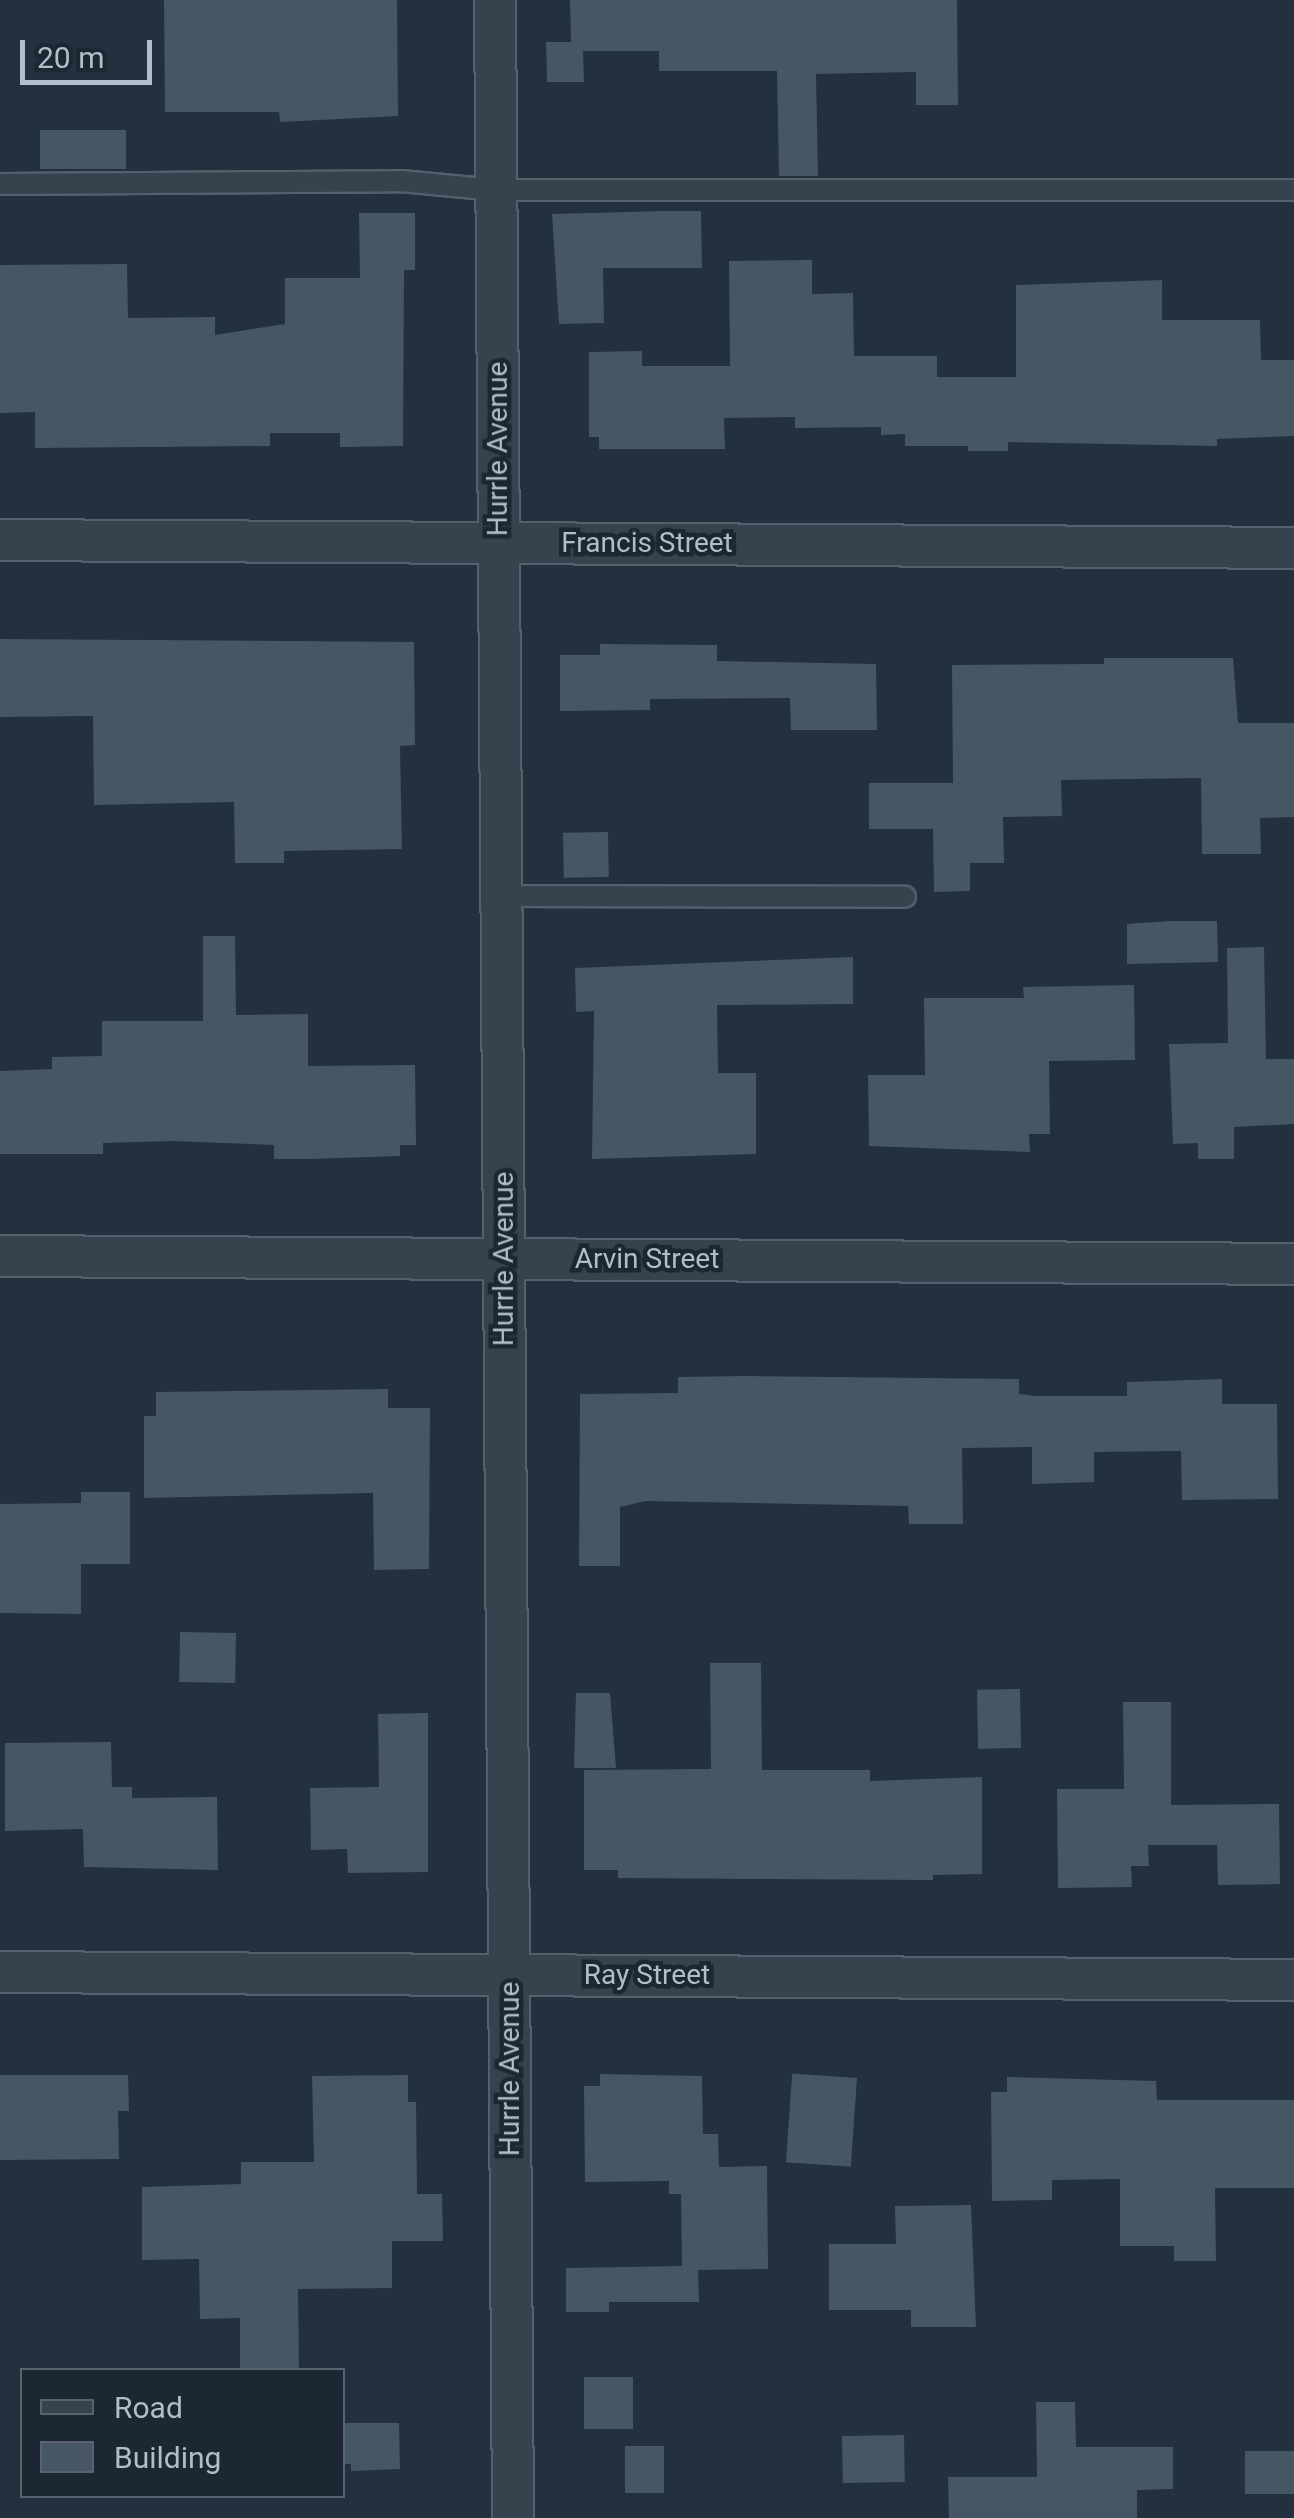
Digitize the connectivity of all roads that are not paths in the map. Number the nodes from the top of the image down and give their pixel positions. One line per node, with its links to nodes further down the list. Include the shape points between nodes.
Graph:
1 (495, 0): 3 (street, Hurrle Avenue)
2 (0, 184): 3 (lane, via 401,181)
3 (496, 190): 4 (lane); 6 (street, Hurrle Avenue)
4 (1294, 190)
5 (0, 540): 6 (street, Francis Street)
6 (499, 542): 7 (street, Francis Street); 8 (street, Hurrle Avenue)
7 (1294, 548)
8 (502, 896): 9 (lane); 11 (street, Hurrle Avenue)
9 (905, 897)
10 (0, 1256): 11 (street, Arvin Street)
11 (504, 1258): 12 (street, Arvin Street); 14 (street, Hurrle Avenue)
12 (1294, 1264)
13 (0, 1972): 14 (street, Ray Street)
14 (509, 1974): 15 (street, Ray Street); 16 (street, Hurrle Avenue)
15 (1294, 1980)
16 (513, 2518)

